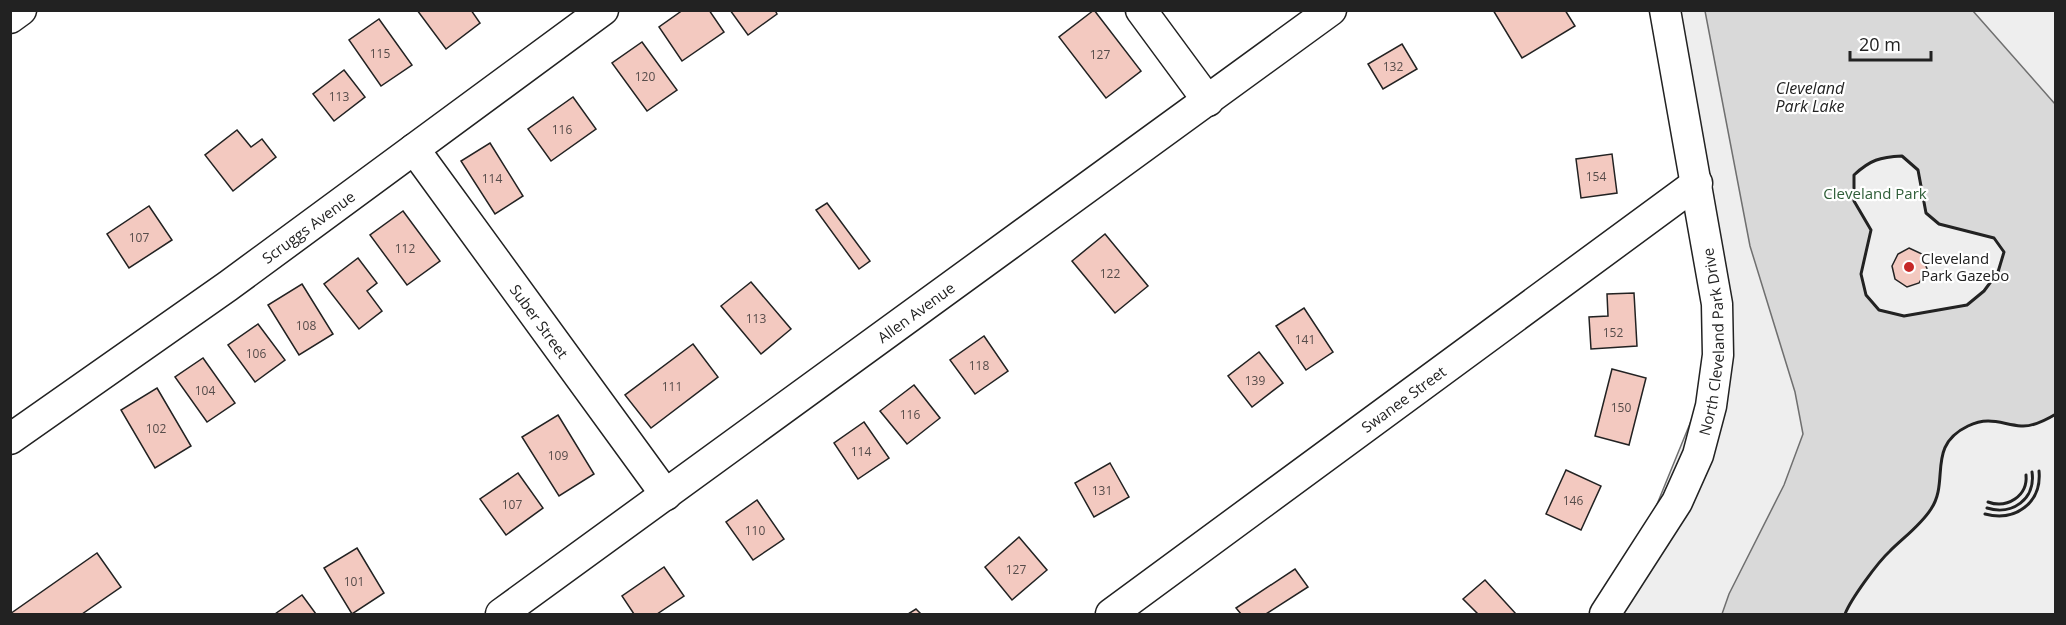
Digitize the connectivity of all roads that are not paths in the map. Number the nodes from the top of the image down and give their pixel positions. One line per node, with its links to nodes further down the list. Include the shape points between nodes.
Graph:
1 (21, 10): 6 (street)
2 (603, 10): 8 (street, Scruggs Avenue)
3 (1141, 10): 7 (street)
4 (1331, 10): 7 (street, Allen Avenue)
5 (1665, 10): 9 (street, North Cleveland Park Drive)
6 (10, 18)
7 (1208, 101): 11 (street, Allen Avenue)
8 (414, 149): 10 (street, Scruggs Avenue); 11 (street, Suber Street)
9 (1697, 183): 13 (street, Swanee Street); 14 (street, North Cleveland Park Drive, via 1717,304 1718,355 1711,406 1698,455 1677,502)
10 (10, 439)
11 (666, 495): 12 (street, Allen Avenue)
12 (501, 615)
13 (1111, 615)
14 (1605, 615)

